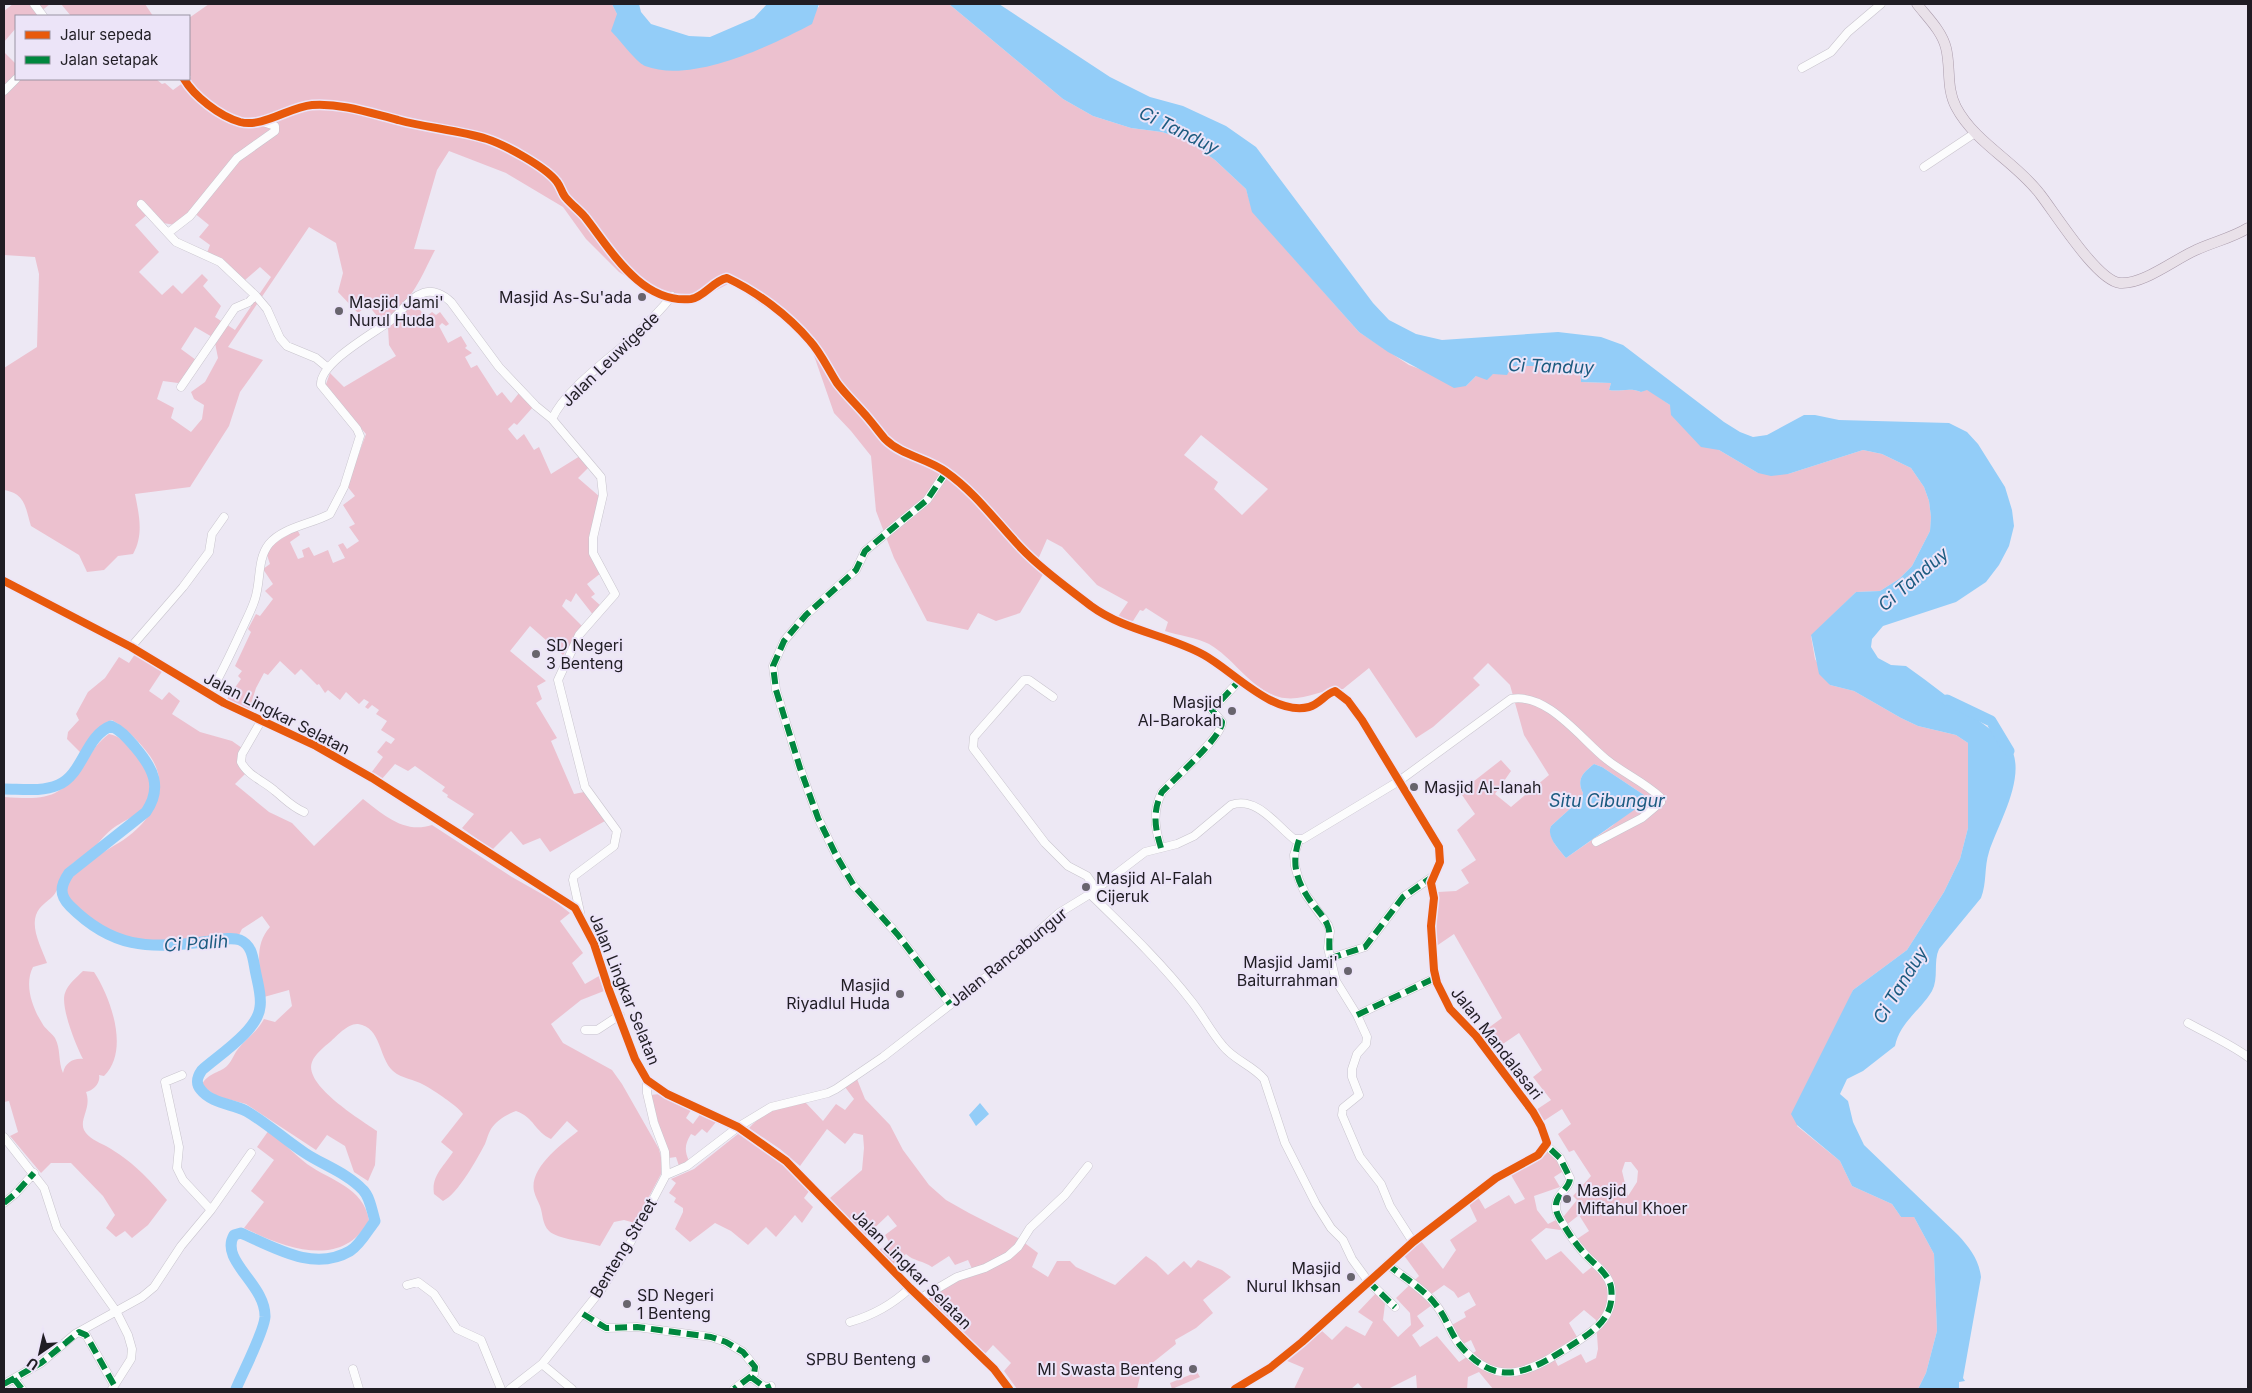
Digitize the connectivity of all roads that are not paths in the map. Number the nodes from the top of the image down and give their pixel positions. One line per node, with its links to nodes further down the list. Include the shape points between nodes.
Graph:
1 (34, 4): 4 (street)
2 (1881, 4): 5 (street, via 1848,32 1831,52)
3 (1917, 4): 10 (main road, via 1943,40 1951,94)
4 (43, 15)
5 (1802, 68)
6 (15, 80): 8 (street)
7 (185, 80): 9 (street, via 189,88 230,119)
8 (4, 91)
9 (259, 121): 14 (street, via 275,126 274,131 237,158 190,216); 16 (street, via 312,105 333,106 364,110 487,139 521,153 557,181 566,198 637,280 644,286)
10 (1975, 134): 11 (street); 13 (main road, via 2039,192 2096,267 2114,282 2139,279 2197,249)
11 (1924, 167)
12 (141, 204): 14 (street)
13 (2248, 228)
14 (168, 233): 15 (street, via 176,242 220,262)
15 (254, 295): 17 (street, via 267,309 284,343 316,358); 18 (street, via 249,302 235,308)
16 (672, 296): 19 (street, Jalan Leuwigede, via 632,338 589,375); 20 (street, via 695,298 727,278 743,287 789,320 811,342 839,385 888,441)
17 (328, 368): 19 (street, via 392,320 420,294 431,292 451,302 499,367); 25 (street, via 322,378 322,388 360,434 344,487 330,514 278,537 262,556 255,600 230,659)
18 (181, 388)
19 (552, 419): 35 (street, Jalan Leuwigede, via 601,477 603,495 593,538 593,553 614,594 579,635 558,680 585,787 617,831 614,846 572,880)
20 (946, 472): 24 (street, via 993,515 1023,550 1092,607 1134,629 1189,647); 38 (street, via 927,500 865,551 856,570 806,615 784,641 773,666 776,690 800,768 836,857 854,886 898,935)
21 (224, 517): 23 (street, via 212,534 209,552)
22 (4, 581): 23 (street, Jalan Lingkar Selatan)
23 (130, 647): 25 (street, Jalan Lingkar Selatan)
24 (1240, 681): 28 (street, Jalan Mandalasari, via 1278,703 1299,708 1316,704 1333,691 1340,692 1362,720); 32 (street, via 1212,710 1222,722 1222,727 1158,799 1154,822)
25 (209, 695): 27 (street, Jalan Lingkar Selatan)
26 (1053, 696): 34 (street, via 1024,680 974,737 973,748 1045,843 1065,864 1087,876)
27 (261, 721): 29 (street, via 242,754 241,762 290,805); 35 (street, Jalan Lingkar Selatan, via 316,746 372,778 564,900)
28 (1399, 781): 30 (street); 31 (street, via 1511,698 1532,701 1557,715 1606,759 1661,798 1661,802 1646,815); 33 (street, Jalan Mandalasari, via 1439,847 1440,862)
29 (304, 812)
30 (1299, 840): 32 (street, Jalan Rancabungur, via 1292,838 1265,813 1245,803 1236,803 1194,836); 36 (street, via 1294,856 1295,866 1306,895 1328,925)
31 (1596, 842)
32 (1161, 848): 34 (street, Jalan Rancabungur, via 1145,852)
33 (1432, 877): 36 (street, via 1403,897 1365,947); 37 (street, Jalan Mandalasari)
34 (1093, 891): 38 (street, Jalan Rancabungur, via 1059,913 1000,966); 57 (street, via 1193,1002 1231,1055 1264,1079 1286,1143 1307,1186)
35 (580, 914): 40 (street, Jalan Lingkar Selatan)
36 (1331, 958): 39 (street, via 1339,988)
37 (1435, 978): 39 (street); 48 (street, Jalan Mandalasari, via 1450,1009 1476,1036 1533,1112 1546,1138)
38 (950, 1004): 46 (street, Jalan Rancabungur, via 883,1057 828,1094 772,1107)
39 (1357, 1015): 55 (street, via 1368,1041 1357,1054 1352,1069 1359,1095 1343,1108 1342,1115 1360,1157 1381,1184 1390,1206)
40 (620, 1016): 42 (street, via 597,1030); 45 (street, Jalan Lingkar Selatan, via 638,1066)
41 (2188, 1022): 43 (street)
42 (585, 1030)
43 (2248, 1057)
44 (182, 1075): 54 (street, via 165,1082 179,1147 177,1168 183,1180)
45 (647, 1080): 46 (street, Jalan Lingkar Selatan, via 668,1094); 52 (street, via 654,1123 665,1152)
46 (738, 1127): 52 (street, Jalan Rancabungur, via 697,1159); 59 (street, Jalan Lingkar Selatan, via 798,1172)
47 (5, 1140): 51 (street)
48 (1546, 1145): 55 (street, via 1538,1155 1496,1178); 56 (street, via 1560,1158 1570,1178 1558,1198 1557,1215 1575,1242 1607,1276 1611,1286 1606,1317 1597,1328 1529,1370 1502,1376 1490,1374 1458,1343 1436,1305)
49 (251, 1153): 54 (street)
50 (1088, 1166): 60 (street, via 1008,1256 957,1277)
51 (34, 1173): 53 (street); 62 (street, via 44,1188 57,1228)
52 (666, 1175): 63 (street, Benteng Street, via 616,1268)
53 (4, 1204)
54 (211, 1210): 62 (street, via 181,1246 154,1287)
55 (1413, 1242): 56 (street)
56 (1387, 1264): 57 (street)
57 (1368, 1281): 61 (street); 80 (street, via 1270,1368)
58 (408, 1285): 75 (street, via 418,1282 427,1287 457,1329 481,1340)
59 (910, 1288): 60 (street, Jalan Lingkar Selatan); 64 (street, via 881,1310)
60 (921, 1298): 79 (street, Jalan Lingkar Selatan, via 994,1368)
61 (1395, 1308)
62 (116, 1311): 65 (street); 72 (street, via 132,1350 131,1358)
63 (583, 1314): 66 (street, Benteng Street); 68 (street, via 606,1328 637,1326 726,1342 750,1359 755,1367)
64 (850, 1322)
65 (79, 1332): 69 (street, via 41,1363); 72 (street, via 86,1335)
66 (542, 1364): 76 (street, Benteng Street); 77 (street)
67 (353, 1369): 74 (street)
68 (751, 1378): 71 (street, via 766,1388); 78 (street)
69 (14, 1379): 70 (street); 73 (street)
70 (4, 1384)
71 (771, 1386)
72 (113, 1387)
73 (22, 1389)
74 (359, 1389)
75 (501, 1389)
76 (510, 1389)
77 (572, 1389)
78 (734, 1389)
79 (1008, 1389)
80 (1235, 1389)

